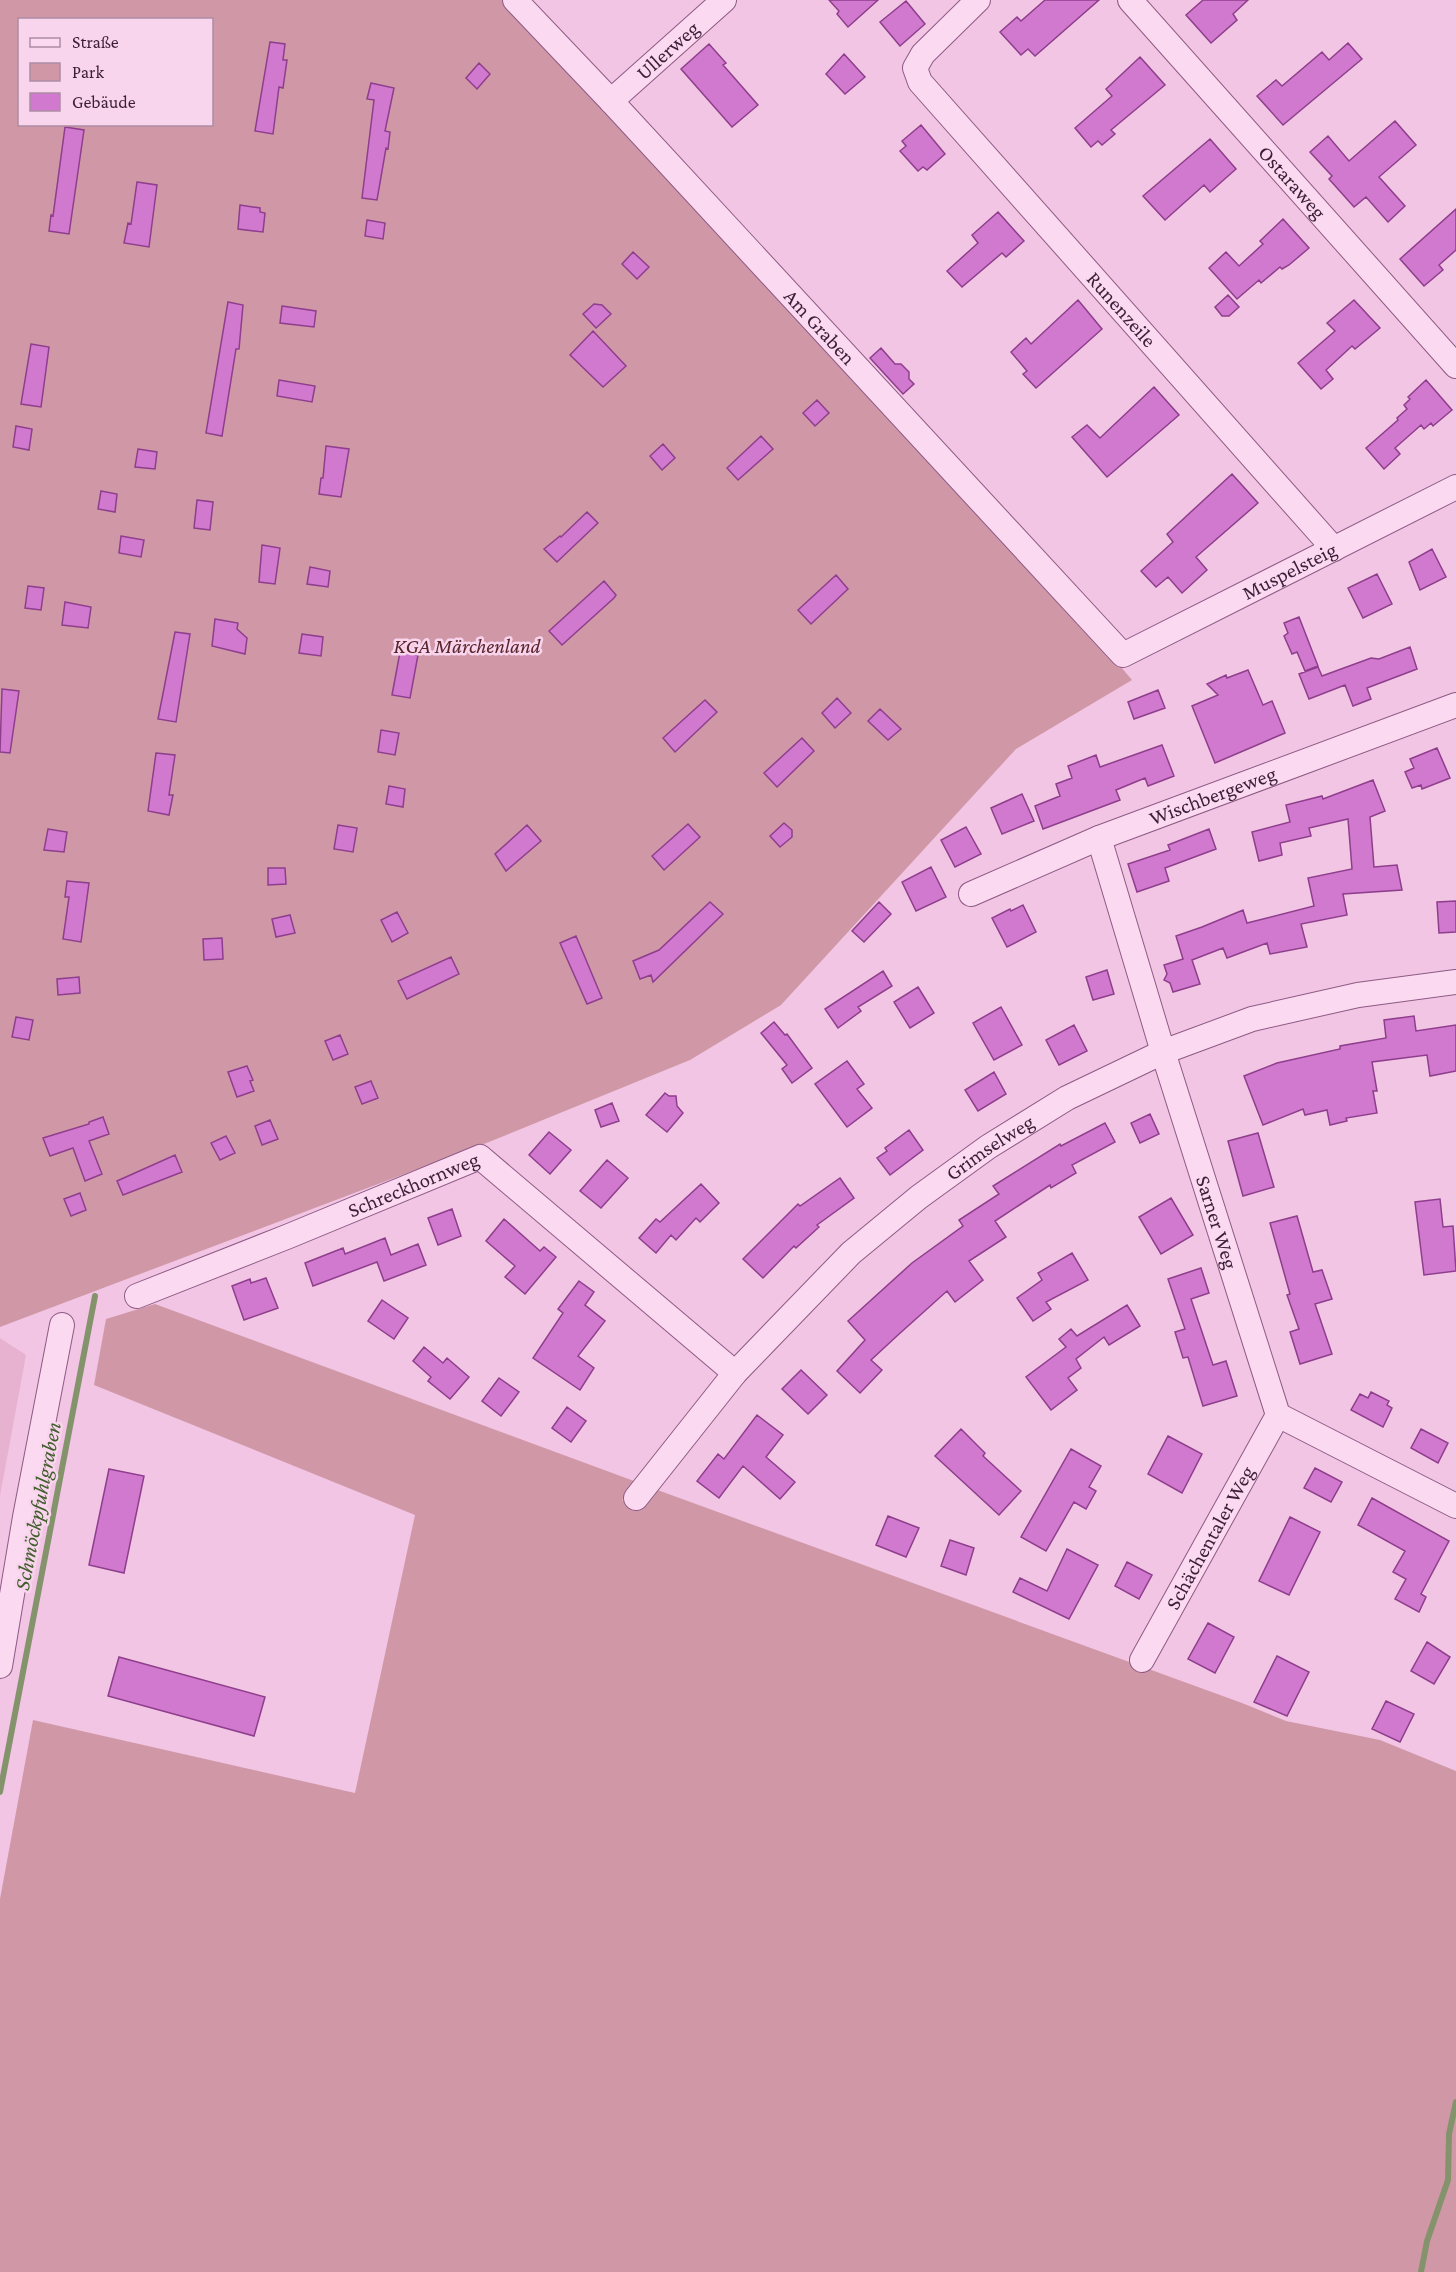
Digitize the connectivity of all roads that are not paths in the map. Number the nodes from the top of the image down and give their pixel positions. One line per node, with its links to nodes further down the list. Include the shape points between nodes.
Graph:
1 (515, 0): 5 (street, Am Graben)
2 (724, 0): 5 (street, Ullerweg)
3 (978, 0): 8 (street, Runenzeile, via 923,54 915,68 920,82)
4 (1130, 0): 6 (street, Ostaraweg)
5 (611, 101): 9 (street, Am Graben)
6 (1456, 366)
7 (1456, 487): 8 (street, Muspelsteig)
8 (1334, 549): 9 (street, Muspelsteig)
9 (1123, 655)
10 (1456, 705): 11 (street, Wischbergeweg)
11 (1099, 838): 12 (street, Wischbergeweg); 14 (street, Sarner Weg)
12 (971, 894)
13 (1456, 982): 14 (street, Grimselweg, via 1358,995 1252,1019)
14 (1163, 1052): 17 (street, Grimselweg, via 1067,1098 988,1147 919,1197 851,1253); 18 (street, Sarner Weg)
15 (137, 1296): 17 (street, Schreckhornweg, via 480,1157)
16 (62, 1325): 22 (street)
17 (735, 1373): 19 (street, Grimselweg)
18 (1278, 1415): 20 (street); 21 (street, Schächentaler Weg)
19 (636, 1498)
20 (1456, 1506)
21 (1142, 1660)
22 (0, 1666)

